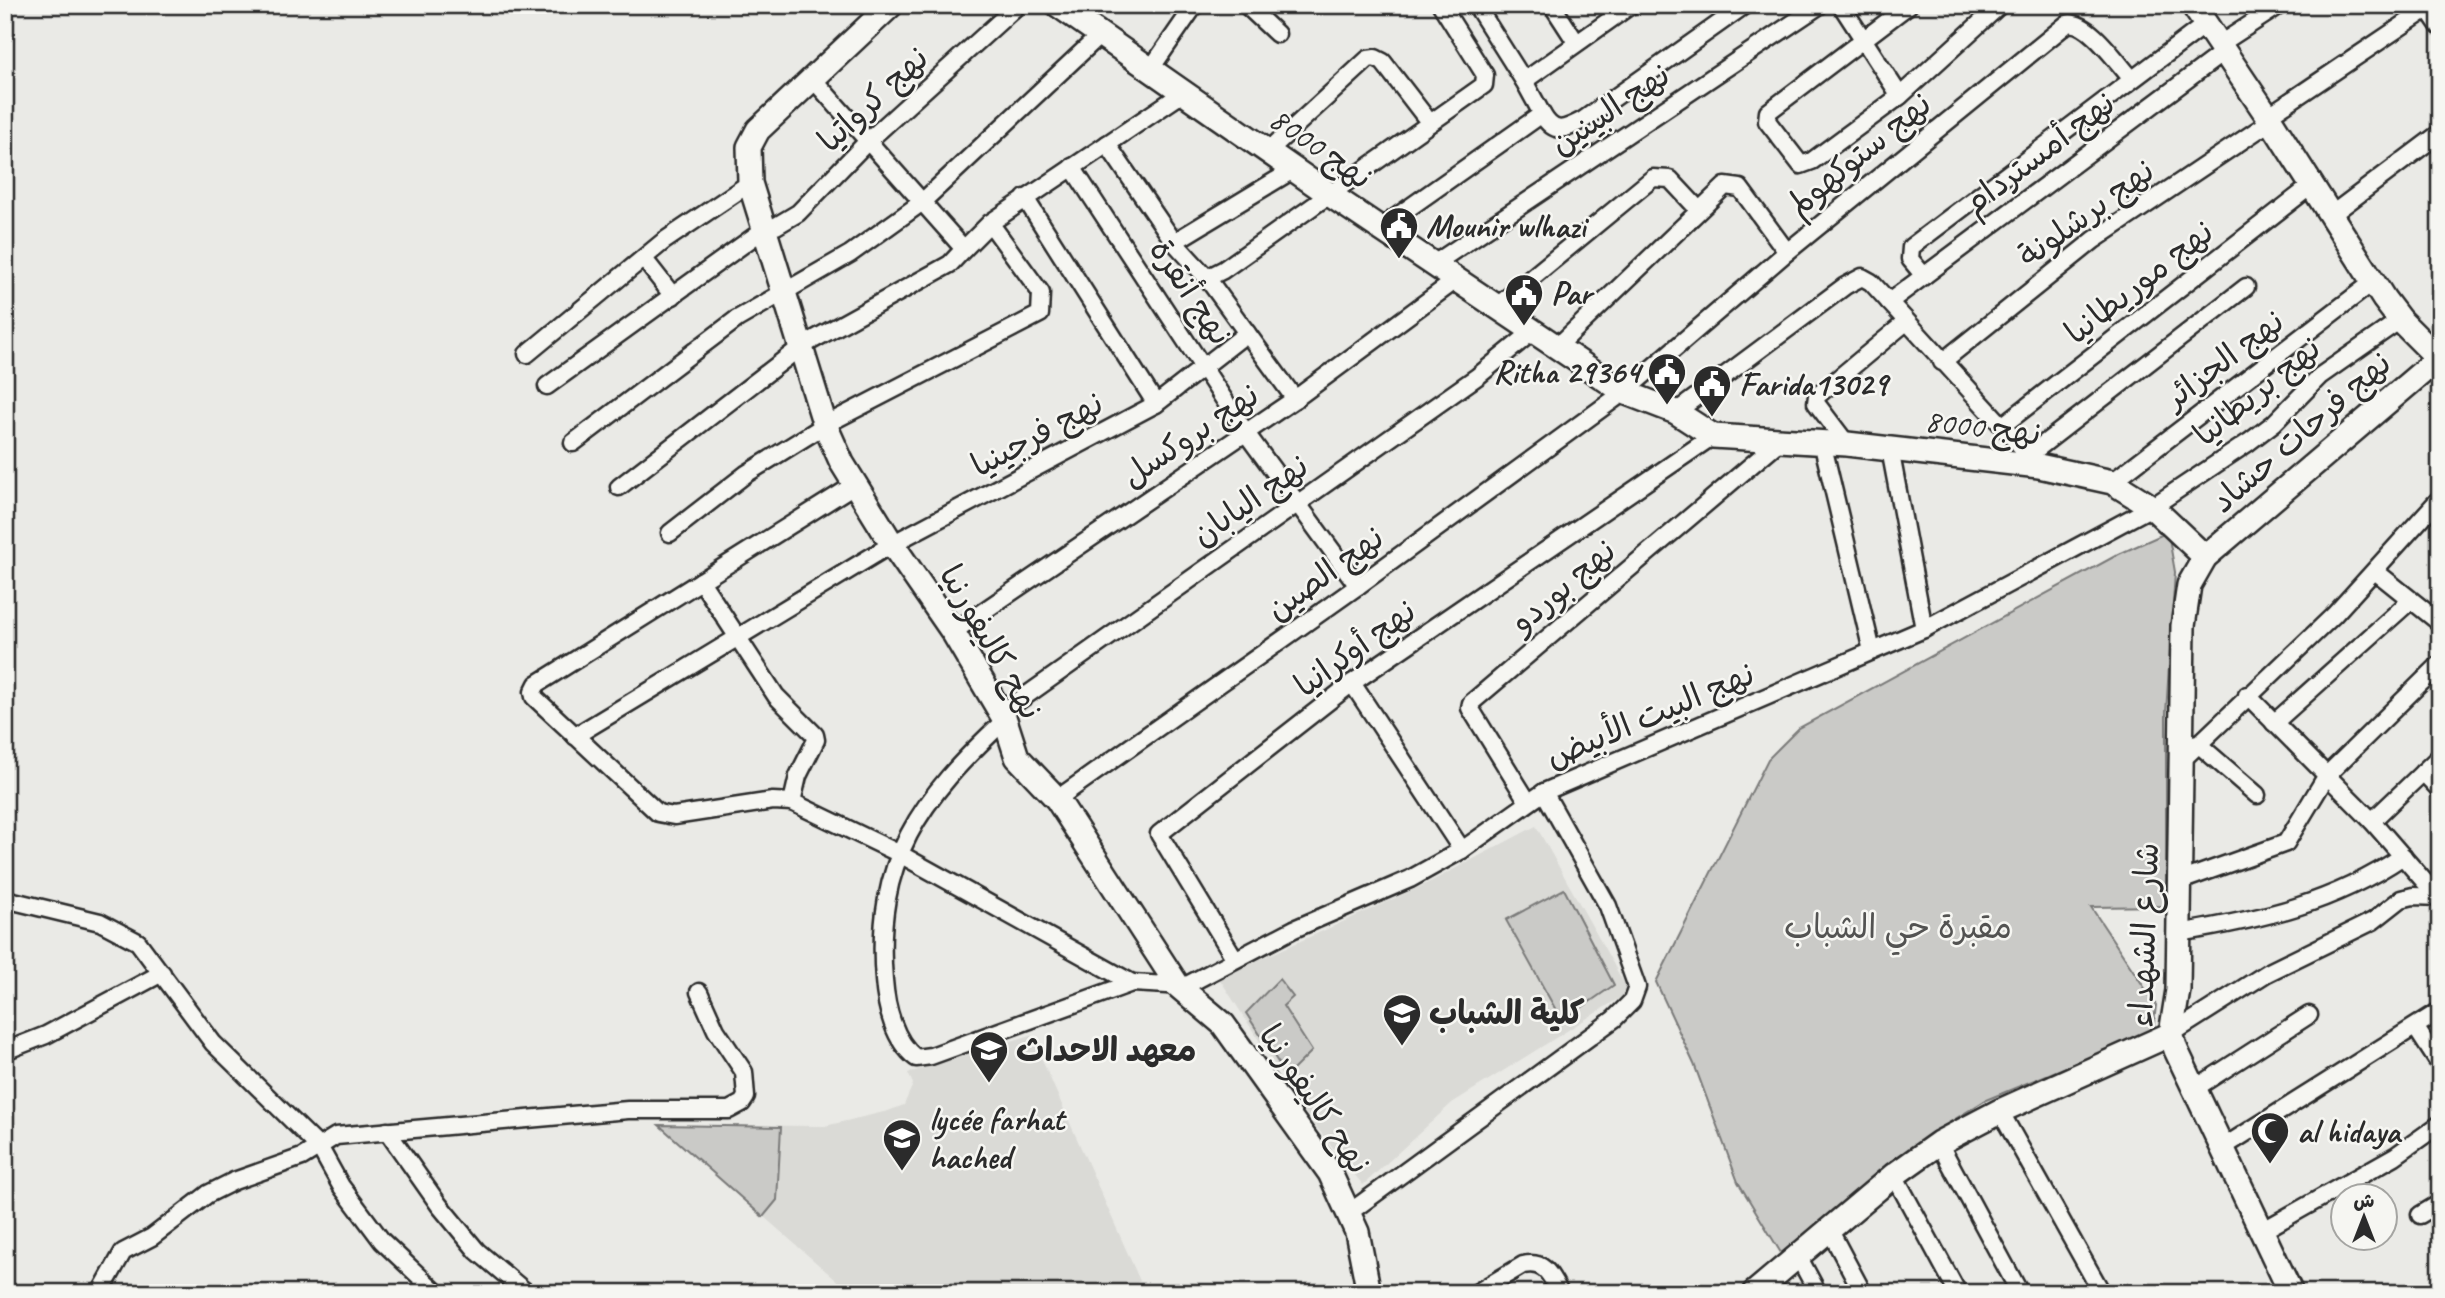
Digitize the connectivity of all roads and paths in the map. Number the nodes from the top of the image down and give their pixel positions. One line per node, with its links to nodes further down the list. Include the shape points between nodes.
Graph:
1 (891, 5): 26 (street, نهح كاليفورنيا)
2 (1018, 5): 35 (street, نهج كرواتيا)
3 (1195, 5): 25 (street)
4 (1246, 5): 20 (street)
5 (1441, 5): 33 (street, via 1486,81)
6 (1476, 5): 28 (street)
7 (1552, 5): 22 (street)
8 (1630, 5): 22 (street)
9 (1745, 5): 31 (street, via 1565,130 1549,127)
10 (1820, 5): 54 (street, نهج البينين)
11 (1841, 5): 23 (street)
12 (1909, 5): 23 (street)
13 (2000, 5): 30 (street)
14 (2193, 5): 18 (street)
15 (2280, 5): 24 (street, نهج أمستردام)
16 (2426, 7): 19 (street); 32 (street, نهج برشلونة)
17 (1068, 8): 21 (street, نهج 8000)
18 (2206, 24): 24 (street); 27 (street)
19 (2440, 27)
20 (1277, 34)
21 (1099, 36): 25 (street, نهج 8000); 44 (street)
22 (1576, 42): 28 (street)
23 (1864, 42): 30 (street); 30 (street, via 1771,108 1767,121 1796,162 1805,165)
24 (2223, 48): 32 (street); 55 (street, نهج أمستردام)
25 (1150, 69): 29 (street, نهج 8000)
26 (812, 78): 35 (street); 40 (street, نهح كاليفورنيا, via 753,137)
27 (2132, 79): 52 (street, نهج ستوكهولم, via 2086,28 2067,24); 55 (street, via 1910,247 1910,260)
28 (1524, 81): 31 (street)
29 (1182, 93): 36 (street); 37 (street, نهج 8000)
30 (1900, 96)
31 (1542, 114): 49 (street)
32 (2269, 118): 41 (street); 72 (street, نهج برشلونة, via 2095,240)
33 (1430, 123): 37 (street, via 1375,58); 42 (street)
34 (2440, 133): 46 (street)
35 (867, 142): 44 (street); 48 (street, نهج كرواتيا, via 798,213)
36 (1107, 144): 38 (street); 50 (street)
37 (1267, 152): 39 (street, نهج 8000)
38 (1072, 167): 43 (street); 73 (street, نهج أنقرة)
39 (1293, 170): 42 (street, نهج 8000); 50 (street)
40 (750, 183): 48 (street, نهح كاليفورنيا); 53 (street)
41 (2312, 185): 46 (street); 80 (street, نهج موريطانيا)
42 (1329, 194): 49 (street, نهج 8000); 56 (street)
43 (1025, 198): 47 (street); 77 (street)
44 (921, 203): 51 (street); 60 (street, via 850,254)
45 (1698, 209): 52 (street, via 1725,186 1735,185); 63 (street, via 1670,178 1653,178); 69 (street)
46 (2331, 215): 58 (street)
47 (990, 223): 51 (street); 79 (street, via 1041,293 1040,314)
48 (766, 228): 60 (street, نهح كاليفورنيا); 61 (street, نهج كرواتيا)
49 (1380, 229): 54 (street, نهج 8000)
50 (1174, 242): 56 (street)
51 (964, 248): 68 (street, via 950,264)
52 (1787, 252): 75 (street, نهج ستوكهولم)
53 (644, 259): 61 (street); 70 (street)
54 (1434, 264): 57 (street, نهج 8000)
55 (1924, 276): 62 (street, نهج أمستردام)
56 (1207, 278): 67 (street)
57 (1456, 281): 63 (street, نهج 8000); 76 (street, نهج بروكسل)
58 (2373, 282): 64 (street); 89 (street, نهج الجزائر)
59 (2246, 287): 88 (street)
60 (783, 290): 68 (street, نهح كاليفورنيا); 85 (street, via 689,354)
61 (673, 296): 74 (street, نهج كرواتيا)
62 (1889, 302): 65 (street); 78 (street, via 1866,278 1857,279)
63 (1496, 307): 66 (street, نهج 8000)
64 (2400, 320): 71 (street); 94 (street, نهج بريطانيا, via 2313,381 2249,442)
65 (1906, 322): 72 (street); 86 (street, via 1817,396 1816,403)
66 (1532, 331): 69 (street, نهج 8000); 93 (street, نهج اليابان, via 1478,376)
67 (1247, 333): 73 (street, نهج فرجينيا); 76 (street)
68 (802, 346): 79 (street, نهح كاليفورنيا); 91 (street)
69 (1558, 346): 75 (street, نهج 8000)
70 (527, 354)
71 (2439, 358): 97 (street, نهج فرحات حشاد)
72 (1942, 362): 80 (street)
73 (1205, 367): 77 (street, نهج فرجينيا); 81 (street, نهج أنقرة)
74 (547, 386)
75 (1624, 393): 78 (street, نهج 8000); 100 (street, نهج الصين)
76 (1295, 399): 81 (street, نهج بروكسل)
77 (1156, 404): 96 (street, نهج فرجينيا)
78 (1676, 412): 82 (street, نهج 8000)
79 (825, 425): 90 (street, نهح كاليفورنيا); 95 (street, via 746,474)
80 (2002, 426): 88 (street)
81 (1246, 433): 93 (street, نهج أنقرة); 104 (street, نهج بروكسل)
82 (1713, 436): 83 (street, نهج 8000); 108 (street, نهج أوكرانيا)
83 (1781, 440): 84 (street, نهج 8000); 123 (street, نهج بوردو, via 1471,703 1487,740)
84 (1822, 442): 86 (street, نهج 8000); 106 (street)
85 (573, 443)
86 (1847, 444): 87 (street, نهج 8000)
87 (1890, 449): 88 (street, نهج 8000); 103 (street)
88 (2033, 461): 89 (street, نهج 8000)
89 (2112, 482): 94 (street, نهج 8000)
90 (854, 485): 96 (street, نهح كاليفورنيا); 99 (street)
91 (619, 487)
92 (2440, 498): 98 (street)
93 (1299, 502): 100 (street, نهج أنقرة); 110 (street, نهج اليابان)
94 (2152, 507): 97 (street, نهج 8000); 103 (street, نهج البيت الأبيض)
95 (670, 533)
96 (892, 544): 104 (street, نهح كاليفورنيا); 105 (street, نهج فرجينيا)
97 (2206, 557): 115 (street, شارع الشهداء, via 2191,579 2185,604)
98 (2375, 571): 101 (street); 109 (street)
99 (701, 581): 105 (street); 112 (street, via 537,684 534,697)
100 (1358, 586): 121 (street, نهج الصين)
101 (2410, 601): 102 (street); 111 (street)
102 (2440, 623)
103 (1924, 629): 106 (street, نهج البيت الأبيض)
104 (953, 632): 110 (street, نهح كاليفورنيا)
105 (739, 637): 112 (street, نهج فرجينيا); 122 (street, via 776,696 816,738 798,776)
106 (1872, 651): 119 (street, نهج البيت الأبيض)
107 (2440, 664): 117 (street)
108 (1352, 683): 125 (street); 132 (street, نهج أوكرانيا, via 1159,834)
109 (2247, 695): 111 (street); 113 (street)
110 (1002, 717): 121 (street, نهح كاليفورنيا, via 1017,757); 126 (street, نهج اليابان, via 934,794)
111 (2274, 723): 117 (street)
112 (575, 736): 122 (street, via 651,809 665,816)
113 (2197, 743): 115 (street); 120 (street)
114 (2440, 756): 116 (street)
115 (2179, 764): 128 (street, شارع الشهداء)
116 (2423, 772): 118 (street); 124 (street)
117 (2328, 775): 124 (street); 128 (street, via 2286,843)
118 (2440, 790)
119 (1544, 792): 123 (street, نهج البيت الأبيض); 152 (street, via 1608,905 1636,993 1614,1018)
120 (2257, 795)
121 (1057, 799): 135 (street, نهح كاليفورنيا)
122 (792, 802): 126 (street)
123 (1528, 802): 125 (street, نهج البيت الأبيض)
124 (2372, 821): 127 (street)
125 (1462, 850): 132 (street, نهج البيت الأبيض, via 1410,879)
126 (898, 853): 134 (street); 134 (street, نهج اليابان, via 885,900 885,992 897,1034 916,1058)
127 (2403, 856): 129 (street); 131 (street, via 2346,890 2248,922)
128 (2180, 881): 131 (street, شارع الشهداء)
129 (2439, 897): 140 (street, via 2401,899 2373,921 2267,973)
130 (5, 899): 133 (street, via 120,931 138,942)
131 (2179, 933): 140 (street, شارع الشهداء, via 2178,990)
132 (1235, 959): 135 (street, نهج البيت الأبيض)
133 (162, 973): 141 (street, via 46,1035); 148 (street, via 213,1043)
134 (1132, 983): 135 (street)
135 (1178, 986): 152 (street, نهح كاليفورنيا, via 1223,1024 1330,1172)
136 (699, 992): 146 (street, via 747,1080 746,1097 736,1107 628,1110)
137 (2438, 1012): 139 (street)
138 (2309, 1015): 143 (street)
139 (2416, 1028): 142 (street); 149 (street)
140 (2171, 1034): 143 (street, شارع الشهداء); 144 (street)
141 (5, 1051)
142 (2438, 1062)
143 (2194, 1089): 149 (street, شارع الشهداء)
144 (2000, 1111): 147 (street); 168 (street)
145 (2440, 1124): 155 (street, via 2395,1156)
146 (387, 1131): 148 (street, via 336,1136); 160 (street, via 477,1251)
147 (1939, 1143): 150 (street); 167 (street)
148 (320, 1148): 158 (street, via 208,1194 152,1237 123,1252); 159 (street, via 376,1234)
149 (2222, 1148): 155 (street, شارع الشهداء)
150 (1894, 1175): 154 (street); 166 (street)
151 (2440, 1202): 153 (street)
152 (1350, 1212): 161 (street, نهح كاليفورنيا)
153 (2420, 1215)
154 (1829, 1229): 156 (street); 165 (street)
155 (2262, 1231): 169 (street, شارع الشهداء)
156 (1797, 1254): 157 (street); 164 (street)
157 (1758, 1291)
158 (100, 1293)
159 (437, 1293)
160 (527, 1293)
161 (1369, 1293)
162 (1476, 1293): 163 (street, via 1531,1263 1549,1272)
163 (1560, 1293)
164 (1818, 1293)
165 (1863, 1293)
166 (1958, 1293)
167 (2020, 1293)
168 (2102, 1293)
169 (2291, 1293)

